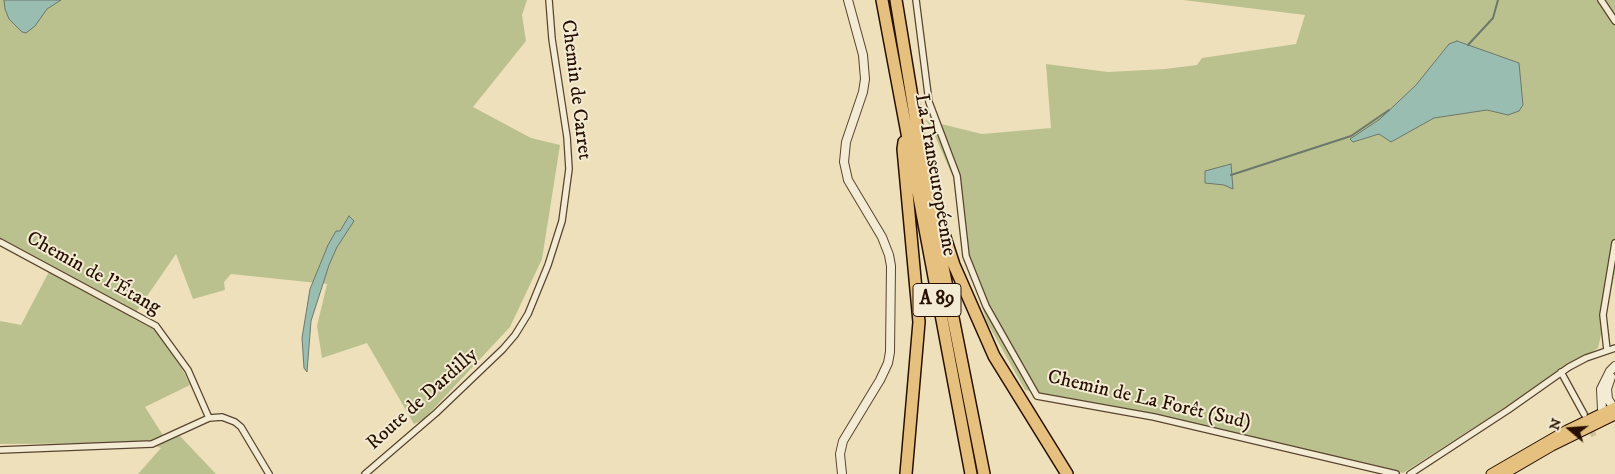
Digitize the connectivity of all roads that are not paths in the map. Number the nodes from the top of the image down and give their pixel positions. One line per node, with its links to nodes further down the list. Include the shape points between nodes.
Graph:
1 (549, 0): 13 (street, Chemin de Carret, via 567,137 567,195 562,222 542,282 528,314)
2 (848, 0): 22 (street, via 863,55 865,79 864,92 846,142 844,162 848,180 882,237 891,266 890,352 880,380 842,441)
3 (882, 0): 8 (highway, La Transeuropéenne / A 89)
4 (896, 0): 9 (highway, La Transeuropéenne / A 89)
5 (916, 0): 31 (street, Chemin de La Forêt (Sud), via 929,102 957,176 966,256 986,306 1037,396 1146,416)
6 (1601, 0): 7 (street)
7 (1615, 22)
8 (907, 132): 27 (highway, via 903,149 914,251 918,330); 28 (highway, La Transeuropéenne / A 89)
9 (925, 176): 29 (highway, La Transeuropéenne / A 89); 30 (highway, via 954,265 983,334)
10 (0, 242): 20 (street, Chemin de l'Étang, via 156,326 188,370)
11 (1615, 243): 14 (street, via 1603,315)
12 (1615, 348): 14 (street)
13 (502, 349): 24 (street, Route de Dardilly, via 436,413)
14 (1607, 350): 17 (street)
15 (1615, 366): 18 (street, via 1601,389)
16 (1615, 370): 18 (street, via 1607,389)
17 (1561, 372): 19 (street); 32 (street)
18 (1612, 412): 33 (main road); 34 (main road)
19 (1584, 414)
20 (209, 418): 21 (street, via 152,444); 23 (street, via 229,419 241,427)
21 (0, 450)
22 (840, 462): 25 (street); 26 (street)
23 (269, 474)
24 (365, 474)
25 (842, 474)
26 (846, 474)
27 (906, 474)
28 (971, 474)
29 (984, 474)
30 (1067, 474)
31 (1396, 474)
32 (1410, 474)
33 (1491, 474)
34 (1504, 474)

